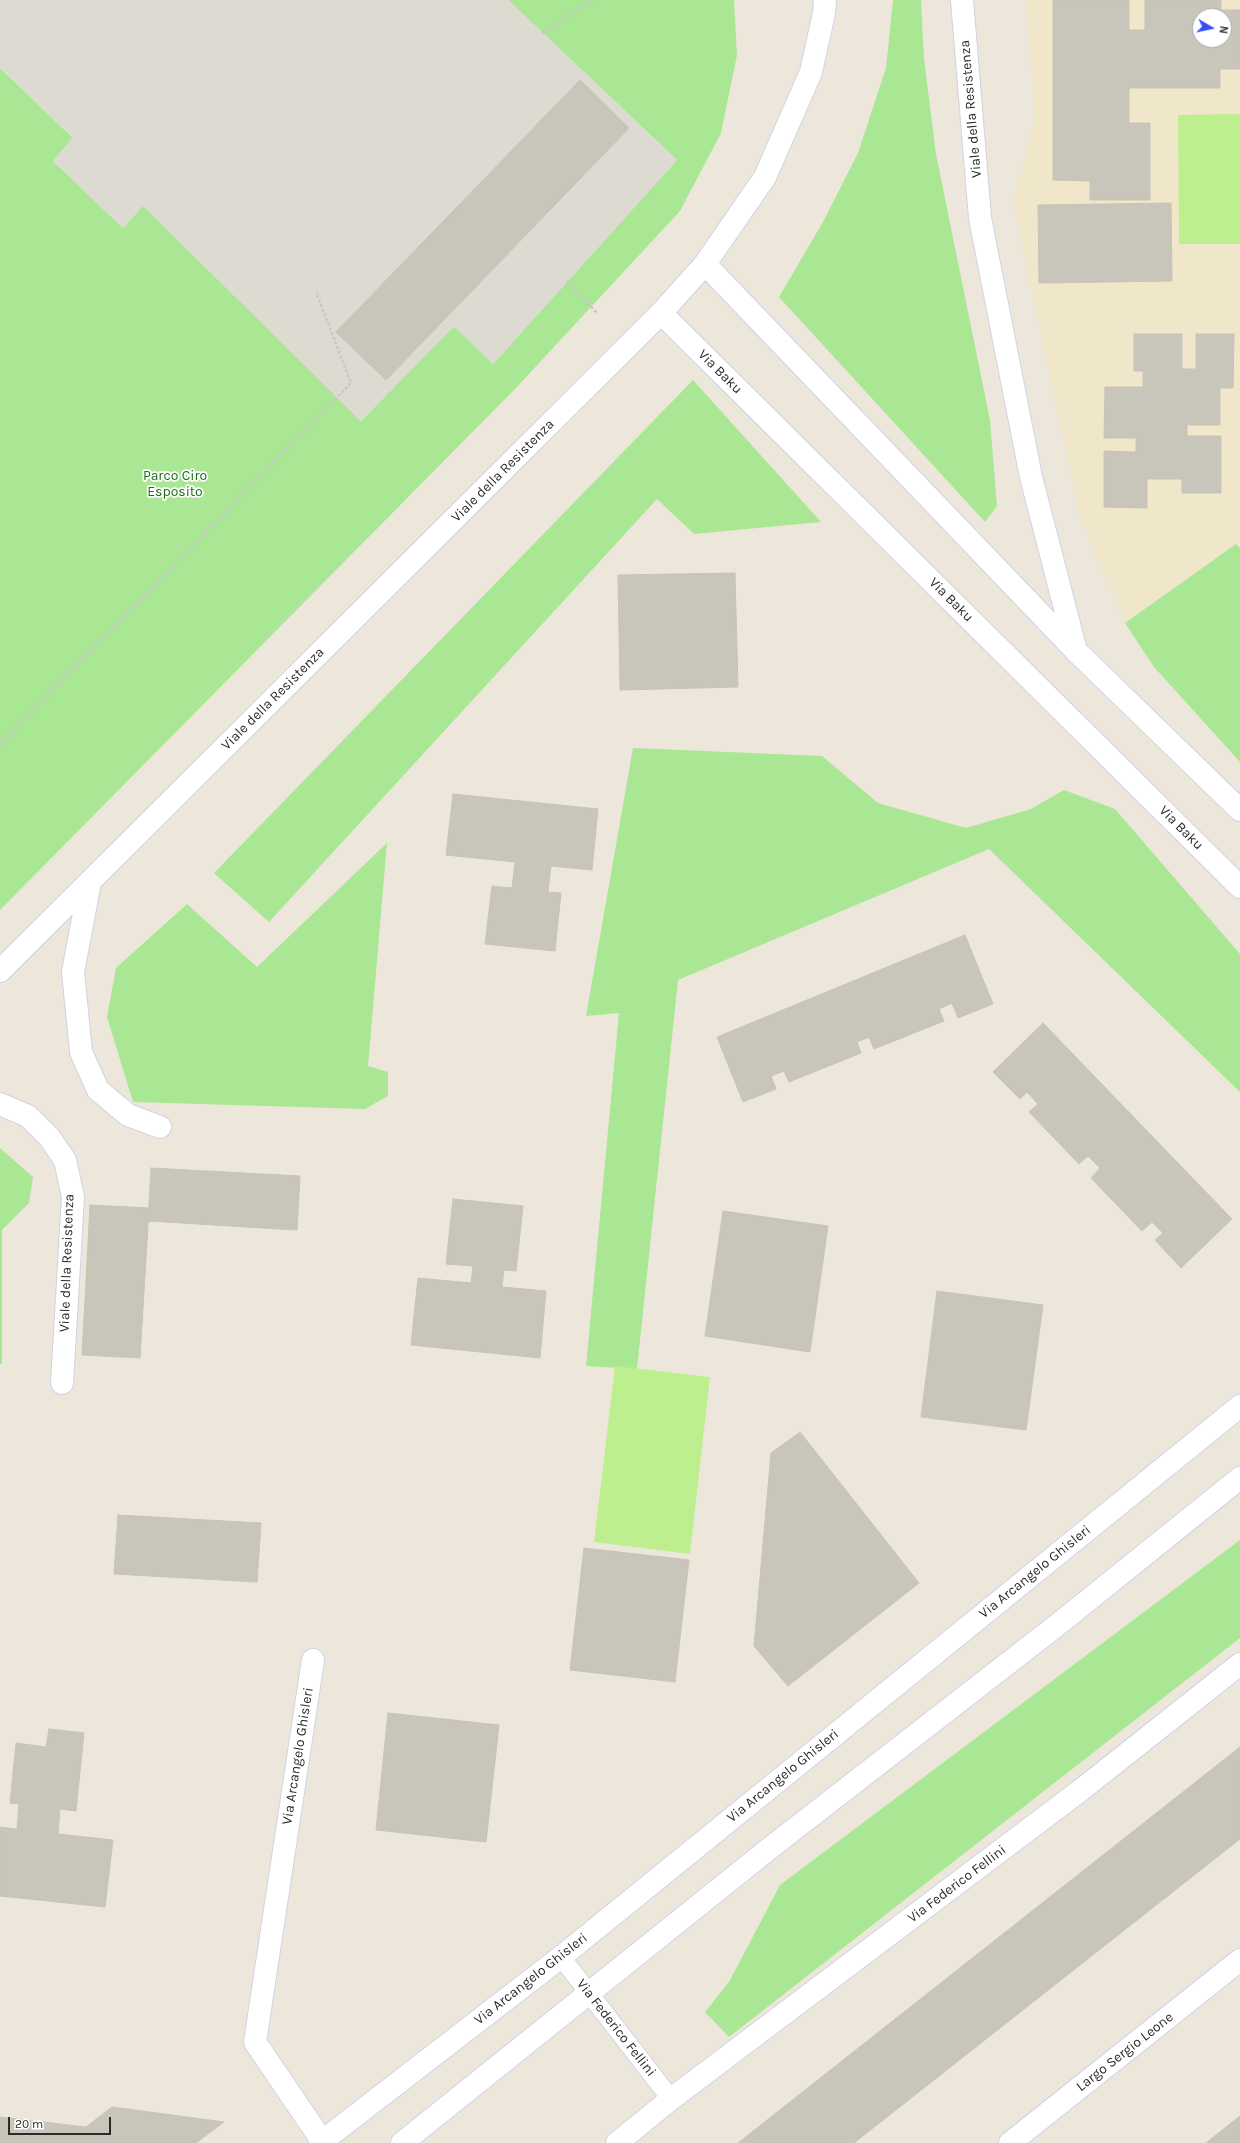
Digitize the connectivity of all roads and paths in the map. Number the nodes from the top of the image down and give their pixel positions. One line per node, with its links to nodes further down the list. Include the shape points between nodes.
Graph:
1 (594, 0): 4 (path)
2 (825, 0): 5 (street, Viale della Resistenza, via 811,72 765,177)
3 (962, 0): 10 (street, Viale della Resistenza, via 980,218 1031,477)
4 (542, 33)
5 (705, 264): 9 (street, Viale della Resistenza); 10 (street)
6 (568, 282): 8 (path)
7 (316, 292): 11 (path, via 351,383)
8 (597, 312)
9 (661, 313): 13 (street, Viale della Resistenza); 14 (street, Via Baku)
10 (1076, 651): 12 (street)
11 (0, 744)
12 (1240, 810)
13 (90, 882): 15 (street, Viale della Resistenza); 17 (street, via 73,972 81,1052 98,1090 128,1115)
14 (1240, 887)
15 (0, 971)
16 (0, 1104): 18 (street, Viale della Resistenza, via 28,1116 49,1137 65,1160 72,1197)
17 (160, 1127)
18 (62, 1383)
19 (1240, 1406): 23 (street, Via Arcangelo Ghisleri)
20 (1240, 1478): 25 (street)
21 (313, 1660): 27 (street, Via Arcangelo Ghisleri, via 255,2042)
22 (1240, 1664): 26 (street, Via Federico Fellini, via 1081,1790)
23 (561, 1957): 25 (lane, Via Federico Fellini); 27 (street, Via Arcangelo Ghisleri)
24 (1240, 1960): 30 (street, Largo Sergio Leone)
25 (589, 1994): 26 (lane, Via Federico Fellini); 28 (street)
26 (671, 2099): 29 (street, Via Federico Fellini)
27 (321, 2142)
28 (402, 2143)
29 (617, 2143)
30 (1010, 2143)

